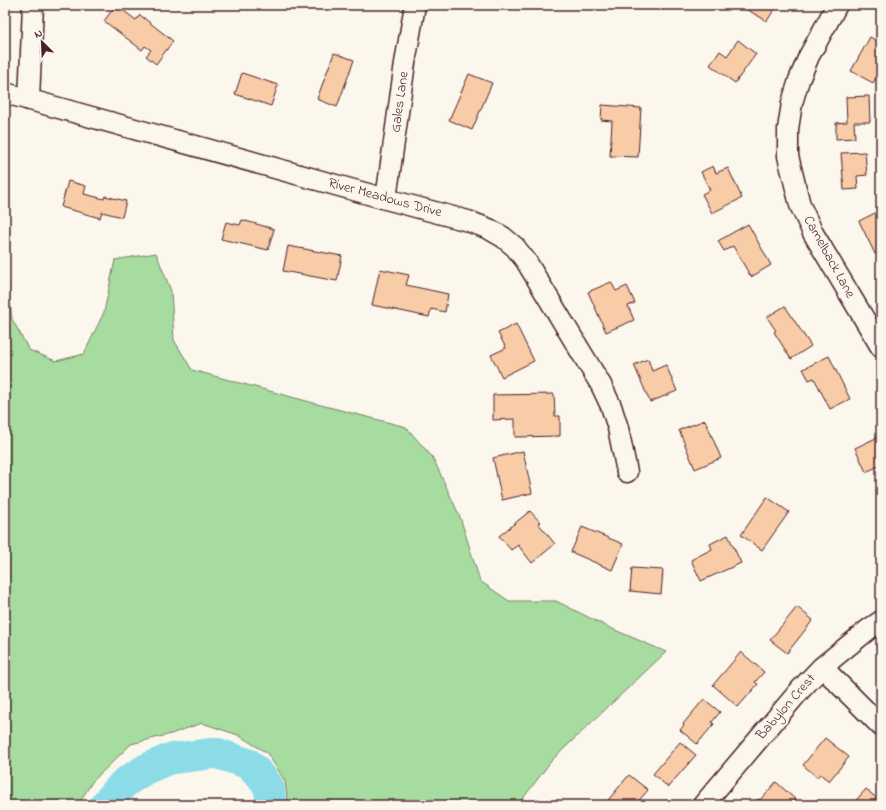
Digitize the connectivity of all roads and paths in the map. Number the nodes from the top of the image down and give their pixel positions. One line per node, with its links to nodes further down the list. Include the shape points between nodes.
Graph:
1 (33, 5): 5 (street)
2 (415, 5): 6 (street, Gales Lane)
3 (837, 5): 7 (street, Camelback Lane, via 799,80 788,129 788,156 800,205 813,233)
4 (5, 93): 5 (street, River Meadows Drive)
5 (29, 100): 6 (street, River Meadows Drive)
6 (386, 199): 8 (street, River Meadows Drive, via 468,221 503,237 515,248 526,261 602,385 618,428)
7 (881, 347)
8 (627, 472)
9 (881, 621): 10 (street, Babylon Crest)
10 (822, 667): 11 (street); 12 (street, Babylon Crest)
11 (881, 726)
12 (703, 805)

